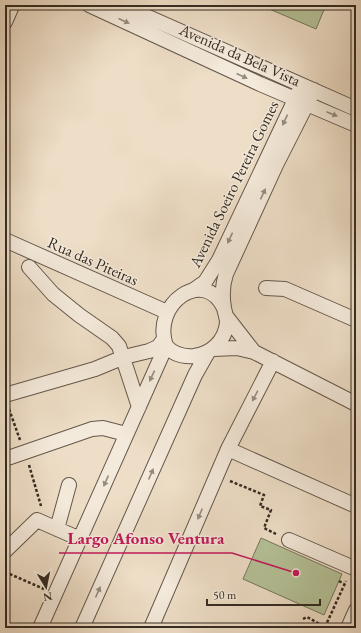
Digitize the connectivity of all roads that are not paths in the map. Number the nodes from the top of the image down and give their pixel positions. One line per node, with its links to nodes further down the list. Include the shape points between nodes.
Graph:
1 (89, 5): 7 (street, Avenida da Bela Vista, one-way to 7)
2 (121, 5): 5 (street, Avenida da Bela Vista)
3 (12, 6): 4 (street)
4 (5, 22)
5 (301, 85): 6 (street, Avenida da Bela Vista); 7 (street, Avenida Soeiro Pereira Gomes)
6 (314, 90): 7 (street); 8 (street, Avenida da Bela Vista)
7 (301, 101): 9 (street, Avenida da Bela Vista, one-way to 9); 13 (street, Avenida Soeiro Pereira Gomes, one-way to 13, via 219,260 205,282); 15 (street, Avenida Soeiro Pereira Gomes, one-way to 7, via 222,292 226,274)
8 (356, 108)
9 (356, 125)
10 (5, 240): 14 (street, Rua das Piteiras)
11 (29, 267): 20 (street, via 53,294 112,338)
12 (266, 288): 16 (street, via 285,289)
13 (190, 292): 14 (street, Avenida Soeiro Pereira Gomes, via 173,302); 15 (street, Avenida Soeiro Pereira Gomes, via 206,290 220,300)
14 (166, 312): 17 (street, via 163,328)
15 (225, 312): 18 (street, Avenida Soeiro Pereira Gomes, via 227,324 224,333); 19 (street)
16 (356, 320)
17 (165, 343): 18 (street, via 176,354 188,357); 20 (street, via 149,352); 26 (street, one-way to 26)
18 (210, 351): 19 (street, via 237,348); 39 (street, Avenida Soeiro Pereira Gomes, one-way to 18, via 195,375)
19 (254, 352): 21 (street)
20 (124, 357): 22 (street); 23 (street)
21 (273, 361): 25 (street); 28 (street, one-way to 28)
22 (95, 369): 23 (street, via 119,372); 24 (street)
23 (131, 380): 26 (street)
24 (5, 395)
25 (356, 404)
26 (139, 407): 27 (street)
27 (126, 434): 29 (street, via 103,428 92,429); 33 (street, one-way to 33)
28 (228, 449): 31 (street); 40 (street, one-way to 40)
29 (5, 459)
30 (69, 485): 32 (street)
31 (356, 506)
32 (57, 529): 33 (street); 35 (street, via 37,520)
33 (80, 539): 38 (street)
34 (289, 540): 36 (street)
35 (5, 551)
36 (356, 569)
37 (356, 610): 41 (street)
38 (40, 628)
39 (82, 628)
40 (151, 628)
41 (348, 628)

